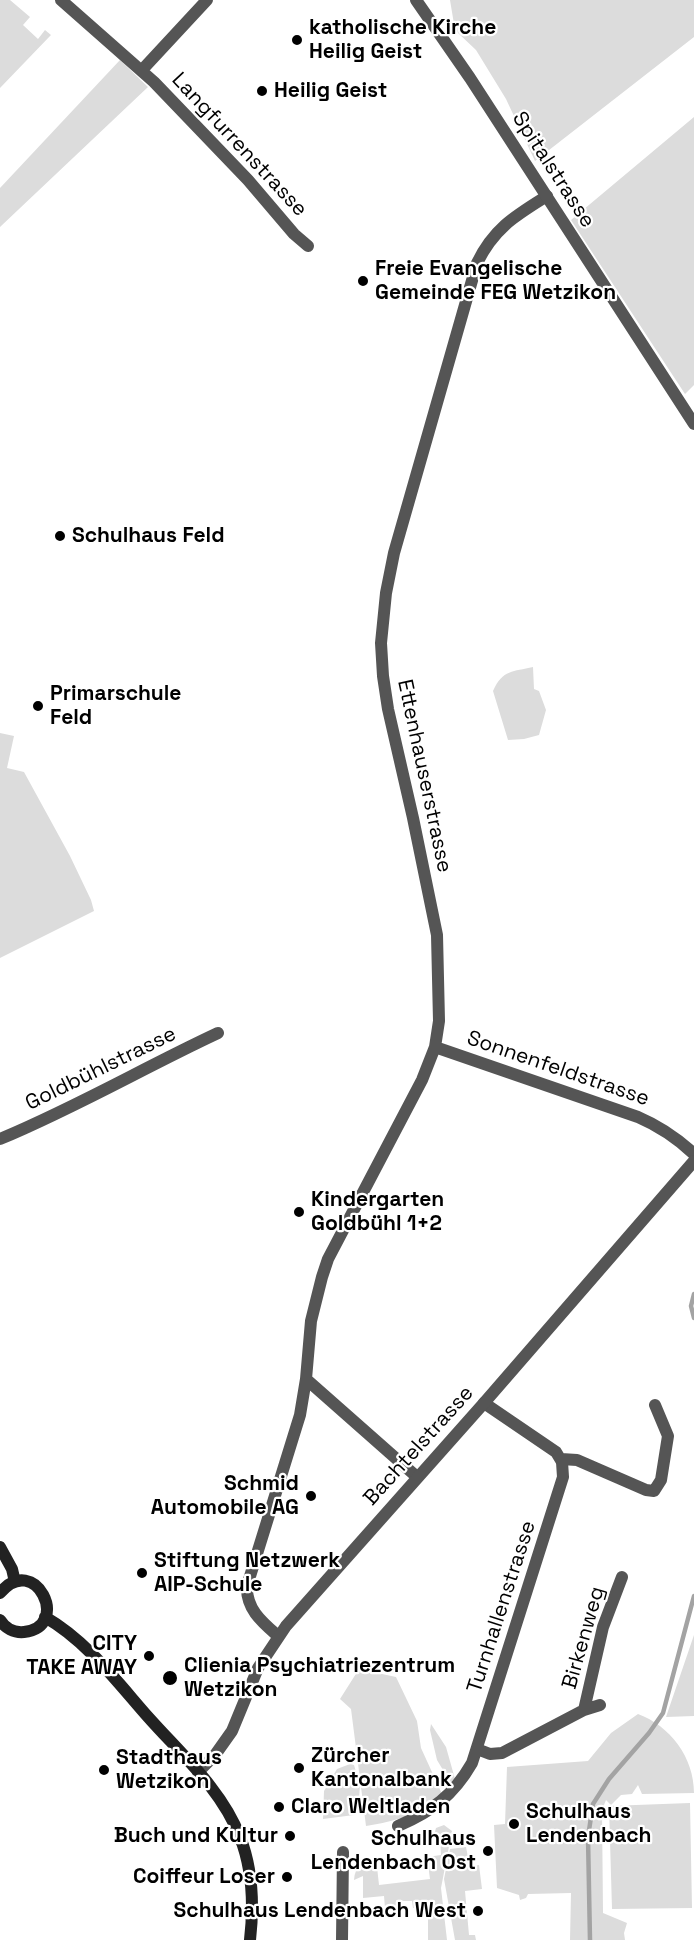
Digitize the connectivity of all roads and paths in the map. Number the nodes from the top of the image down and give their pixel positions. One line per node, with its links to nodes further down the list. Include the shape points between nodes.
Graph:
1 (61, 0): 4 (street, Langfurrenstrasse)
2 (207, 0): 4 (street, Langfurrenstrasse)
3 (416, 0): 5 (street, Spitalstrasse)
4 (142, 70): 6 (street, Langfurrenstrasse)
5 (547, 196): 7 (street, Spitalstrasse); 9 (street, Ettenhauserstrasse, via 497,231 477,263 402,521 386,593 381,643 383,676 437,935 440,1021)
6 (308, 246)
7 (694, 424)
8 (218, 1033): 10 (street, Goldbühlstrasse)
9 (435, 1047): 11 (street, Sonnenfeldstrasse, via 638,1117); 13 (street, Ettenhauserstrasse, via 422,1080 325,1268 314,1305)
10 (0, 1139)
11 (694, 1154)
12 (694, 1161): 14 (street, Bachtelstrasse)
13 (306, 1379): 17 (street); 24 (street, Ettenhauserstrasse, via 300,1415 247,1586 255,1613)
14 (484, 1402): 16 (street); 17 (street, Bachtelstrasse)
15 (655, 1405): 16 (street, via 668,1436 661,1480 654,1491 577,1460)
16 (561, 1459): 27 (street, Turnhallenstrasse, via 562,1481)
17 (417, 1476): 24 (street, Bachtelstrasse)
18 (0, 1547): 20 (main road)
19 (622, 1577): 26 (street, Birkenweg, via 603,1627)
20 (15, 1582): 21 (main road); 22 (main road, via 31,1583 44,1593)
21 (0, 1593)
22 (45, 1617): 23 (main road, via 26,1632); 28 (main road, via 67,1630)
23 (1, 1624)
24 (278, 1636): 28 (street, Bachtelstrasse, via 258,1668 232,1731)
25 (600, 1705): 26 (street, Birkenweg)
26 (584, 1710): 27 (street, Birkenweg, via 502,1753)
27 (477, 1749): 29 (street, Turnhallenstrasse, via 465,1774 449,1794 423,1815)
28 (198, 1772): 31 (main road, via 240,1836 252,1892)
29 (398, 1826)
30 (343, 1852): 32 (street)
31 (250, 1940)
32 (342, 1940)

